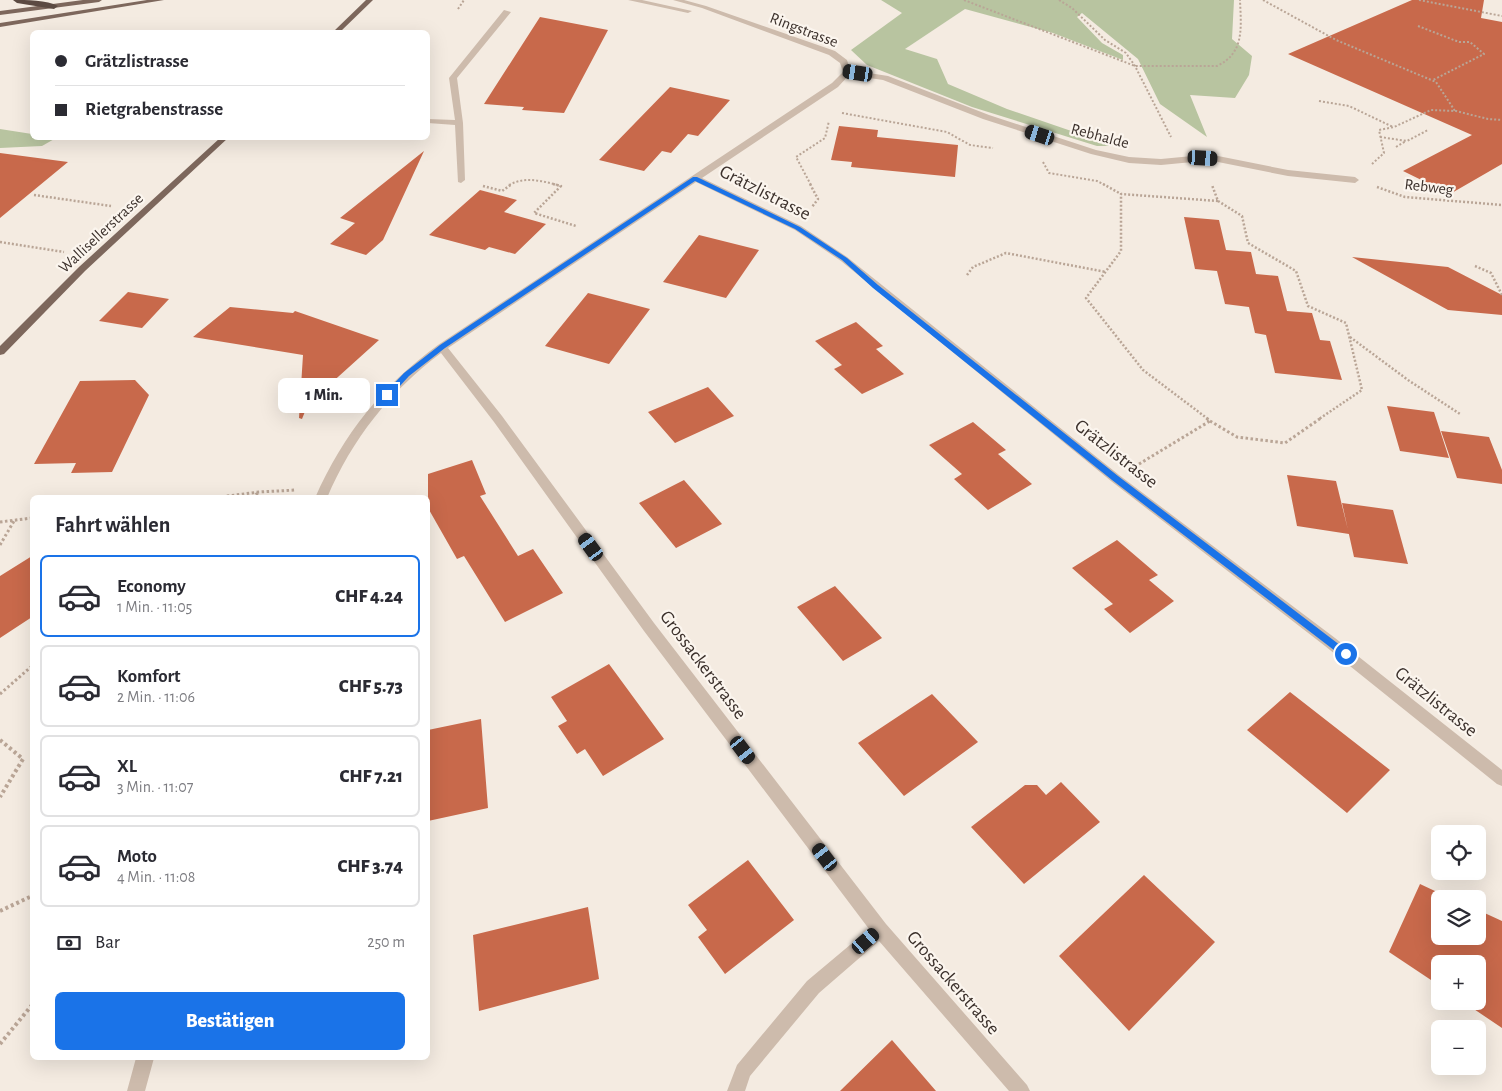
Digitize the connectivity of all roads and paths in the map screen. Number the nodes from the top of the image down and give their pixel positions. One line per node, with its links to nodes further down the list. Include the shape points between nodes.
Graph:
1 (18, 0): 13 (highway)
2 (99, 0): 13 (main road)
3 (161, 0): 19 (main road)
4 (370, 0): 21 (main road)
5 (464, 0): 14 (path)
6 (632, 0): 18 (street, Ringstrasse)
7 (676, 0): 18 (street, Ringstrasse)
8 (964, 0): 22 (path)
9 (1059, 0): 22 (path, via 1105,40 1126,53)
10 (1240, 0): 22 (path, via 1240,40 1235,55 1227,63 1217,66)
11 (1263, 0): 24 (path, via 1336,40)
12 (1419, 0): 17 (path)
13 (54, 6): 16 (main road)
14 (458, 9)
15 (507, 12): 30 (street, via 453,78)
16 (0, 13)
17 (1502, 16)
18 (744, 22): 23 (street, Ringstrasse, via 832,53 844,62)
19 (0, 25)
20 (1418, 26): 24 (path, via 1459,42 1472,42 1484,54)
21 (338, 30)
22 (1135, 66): 40 (path)
23 (847, 72): 40 (street, Rebhalde, via 885,78 986,117 1094,152 1143,161); 42 (street, via 835,85)
24 (1432, 80): 27 (path)
25 (1318, 101): 31 (path, via 1349,106)
26 (838, 112): 38 (path, via 947,132 970,145)
27 (1456, 112): 28 (path); 31 (path, via 1432,110)
28 (1502, 120)
29 (430, 121): 30 (street)
30 (458, 123): 43 (street)
31 (1394, 127): 34 (path, via 1379,130)
32 (1428, 130): 36 (path)
33 (826, 131): 50 (path, via 825,138 796,157 818,198)
34 (1380, 137): 36 (path); 44 (path, via 1384,153)
35 (222, 140): 60 (main road, Wallisellerstrasse, via 82,269)
36 (1407, 140): 37 (path)
37 (1396, 147)
38 (999, 148)
39 (1203, 158): 40 (street, Rebhalde); 44 (street, Rebhalde, via 1288,173); 47 (path)
40 (1183, 159)
41 (1041, 160): 45 (path, via 1049,173 1097,181)
42 (695, 178): 59 (street); 76 (street, Grätzlistrasse, via 798,228 844,259 1100,466)
43 (461, 180): 51 (path, via 502,191 520,179 561,186 534,213)
44 (1355, 180): 48 (path, Rebweg, via 1405,197)
45 (1121, 194): 47 (path); 55 (path, via 1121,251)
46 (34, 195): 49 (path)
47 (1218, 201): 58 (path, via 1242,216 1248,243 1296,271 1308,306 1346,323)
48 (1502, 205)
49 (116, 207)
50 (810, 210)
51 (580, 227)
52 (0, 242): 53 (path)
53 (68, 252)
54 (1475, 266): 57 (path, via 1491,273)
55 (1106, 272): 56 (path, via 1006,253 973,267); 62 (path, via 1086,298 1143,370)
56 (967, 275)
57 (1502, 295)
58 (1350, 336): 61 (path); 62 (path, via 1362,390 1285,443 1237,437)
59 (442, 347): 68 (street, via 406,375 378,405 354,437); 80 (street, Grossackerstrasse, via 649,627)
60 (0, 352)
61 (1460, 414)
62 (1210, 421): 63 (path)
63 (1136, 466)
64 (296, 490): 65 (path)
65 (259, 492): 66 (path); 67 (path)
66 (236, 495)
67 (256, 495)
68 (323, 495)
69 (30, 518): 70 (path)
70 (14, 520): 71 (path); 72 (path)
71 (0, 522)
72 (0, 545)
73 (30, 668): 74 (path)
74 (0, 694)
75 (0, 740): 77 (path, via 23,759)
76 (1502, 779)
77 (0, 796)
78 (30, 897): 79 (path)
79 (0, 911)
80 (880, 930): 85 (street, via 813,987 743,1070); 86 (street, Grossackerstrasse)
81 (30, 1007): 82 (path)
82 (0, 1044)
83 (144, 1060): 84 (street)
84 (136, 1091)
85 (736, 1091)
86 (1021, 1091)

